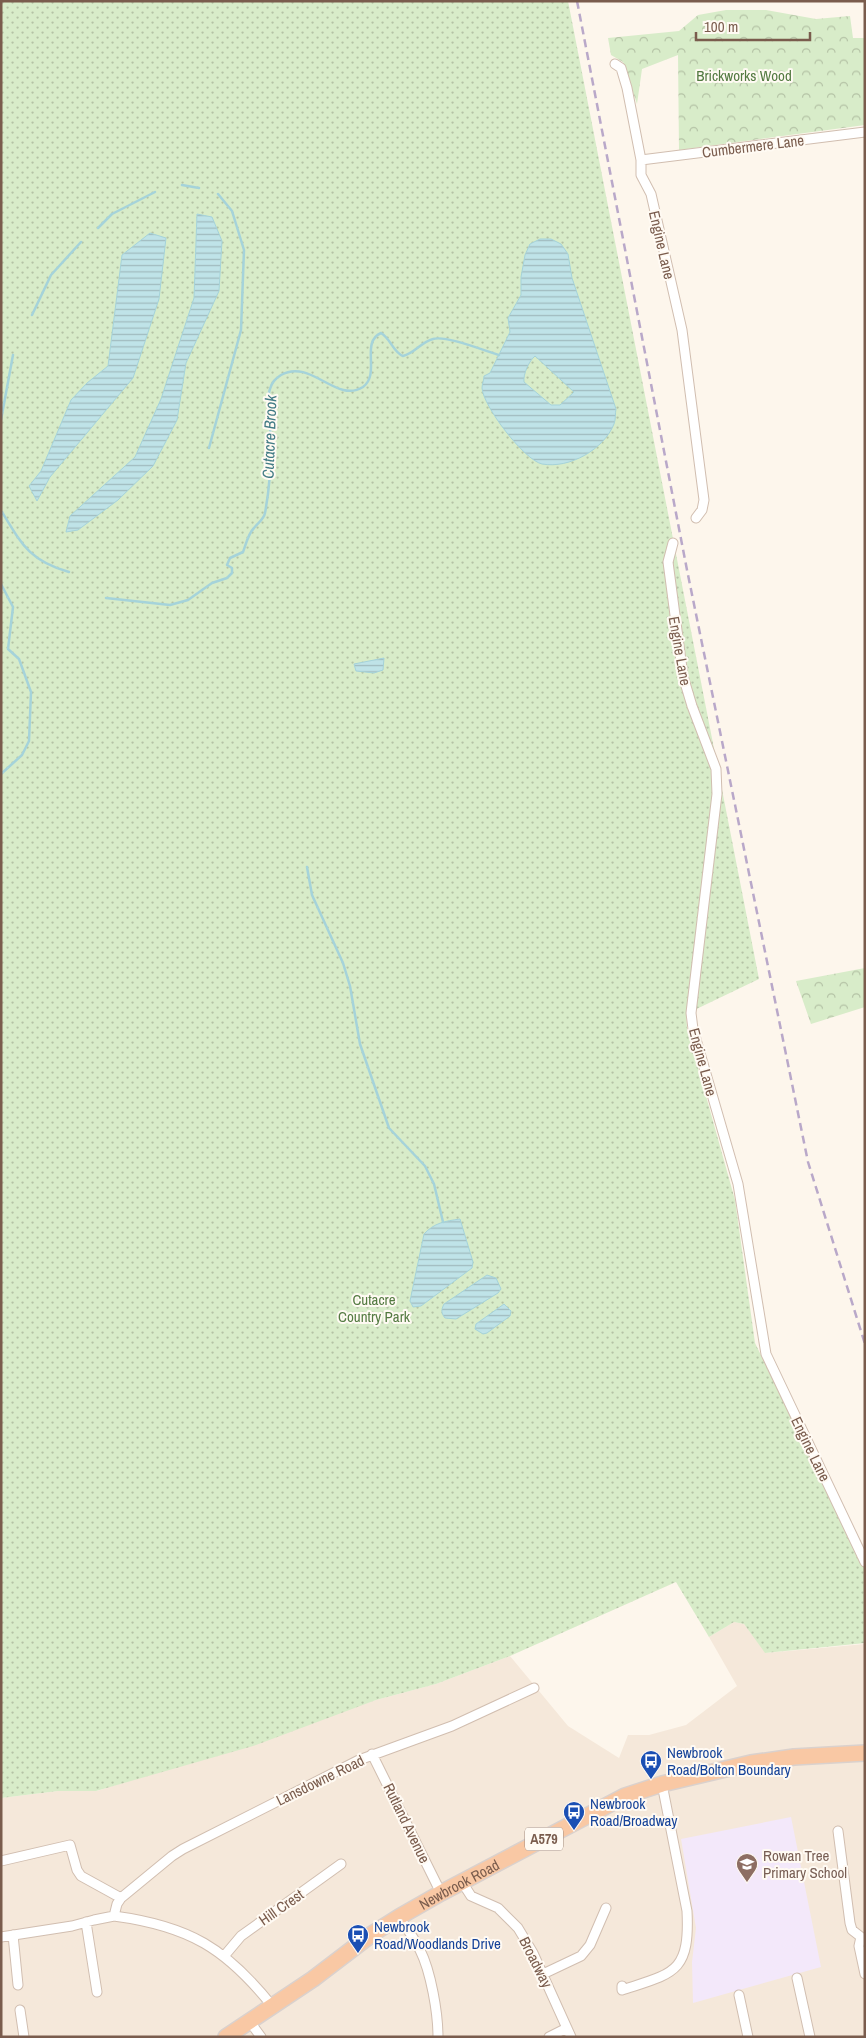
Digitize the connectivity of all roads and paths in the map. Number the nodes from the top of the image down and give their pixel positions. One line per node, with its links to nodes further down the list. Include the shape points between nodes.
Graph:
1 (615, 64): 3 (street, Engine Lane, via 620,68 627,88)
2 (865, 132): 3 (street, Cumbermere Lane)
3 (641, 160): 4 (street, Engine Lane, via 641,175 651,194 686,355 704,500)
4 (696, 518)
5 (673, 544): 6 (street, Engine Lane, via 668,562 683,676 716,769 717,794 691,1013 693,1029 738,1184 766,1354)
6 (865, 1562)
7 (534, 1688): 9 (street, Lansdowne Road, via 452,1726)
8 (865, 1753): 10 (highway, A579, via 751,1763)
9 (372, 1754): 15 (street, Rutland Avenue); 16 (street, Lansdowne Road, via 183,1849)
10 (662, 1784): 14 (highway, Newbrook Road / A579, via 625,1796); 29 (street, via 687,1912 685,1950 674,1971 664,1977 622,1990)
11 (838, 1831): 22 (street, via 850,1923 852,1930)
12 (1, 1860): 16 (street, via 70,1845 81,1876)
13 (341, 1864): 24 (street, Hill Crest, via 241,1936)
14 (462, 1882): 15 (highway, Newbrook Road / A579); 25 (street, Broadway, via 471,1896 498,1908 518,1928)
15 (441, 1893): 19 (highway, Newbrook Road / A579)
16 (121, 1898): 18 (street)
17 (606, 1914): 25 (street, via 581,1956)
18 (114, 1916): 20 (street); 24 (street, via 150,1922 188,1934)
19 (399, 1917): 32 (highway, Newbrook Road / A579); 39 (street, via 423,1958 438,2017)
20 (86, 1922): 21 (street); 30 (street)
21 (14, 1935): 23 (street); 28 (street)
22 (863, 1936): 26 (street, via 859,1946)
23 (1, 1937)
24 (225, 1956): 32 (street)
25 (543, 1974): 35 (street, Broadway)
26 (865, 1974)
27 (797, 1978): 42 (street)
28 (18, 1985)
29 (622, 1986)
30 (97, 1992)
31 (740, 1995): 41 (street)
32 (273, 2006): 34 (highway, Newbrook Road / A579)
33 (20, 2010): 36 (street)
34 (250, 2022): 37 (highway, Newbrook Road / A579); 38 (street)
35 (569, 2032): 40 (street)
36 (24, 2037)
37 (226, 2037)
38 (261, 2037)
39 (438, 2037)
40 (549, 2037)
41 (748, 2037)
42 (810, 2037)

